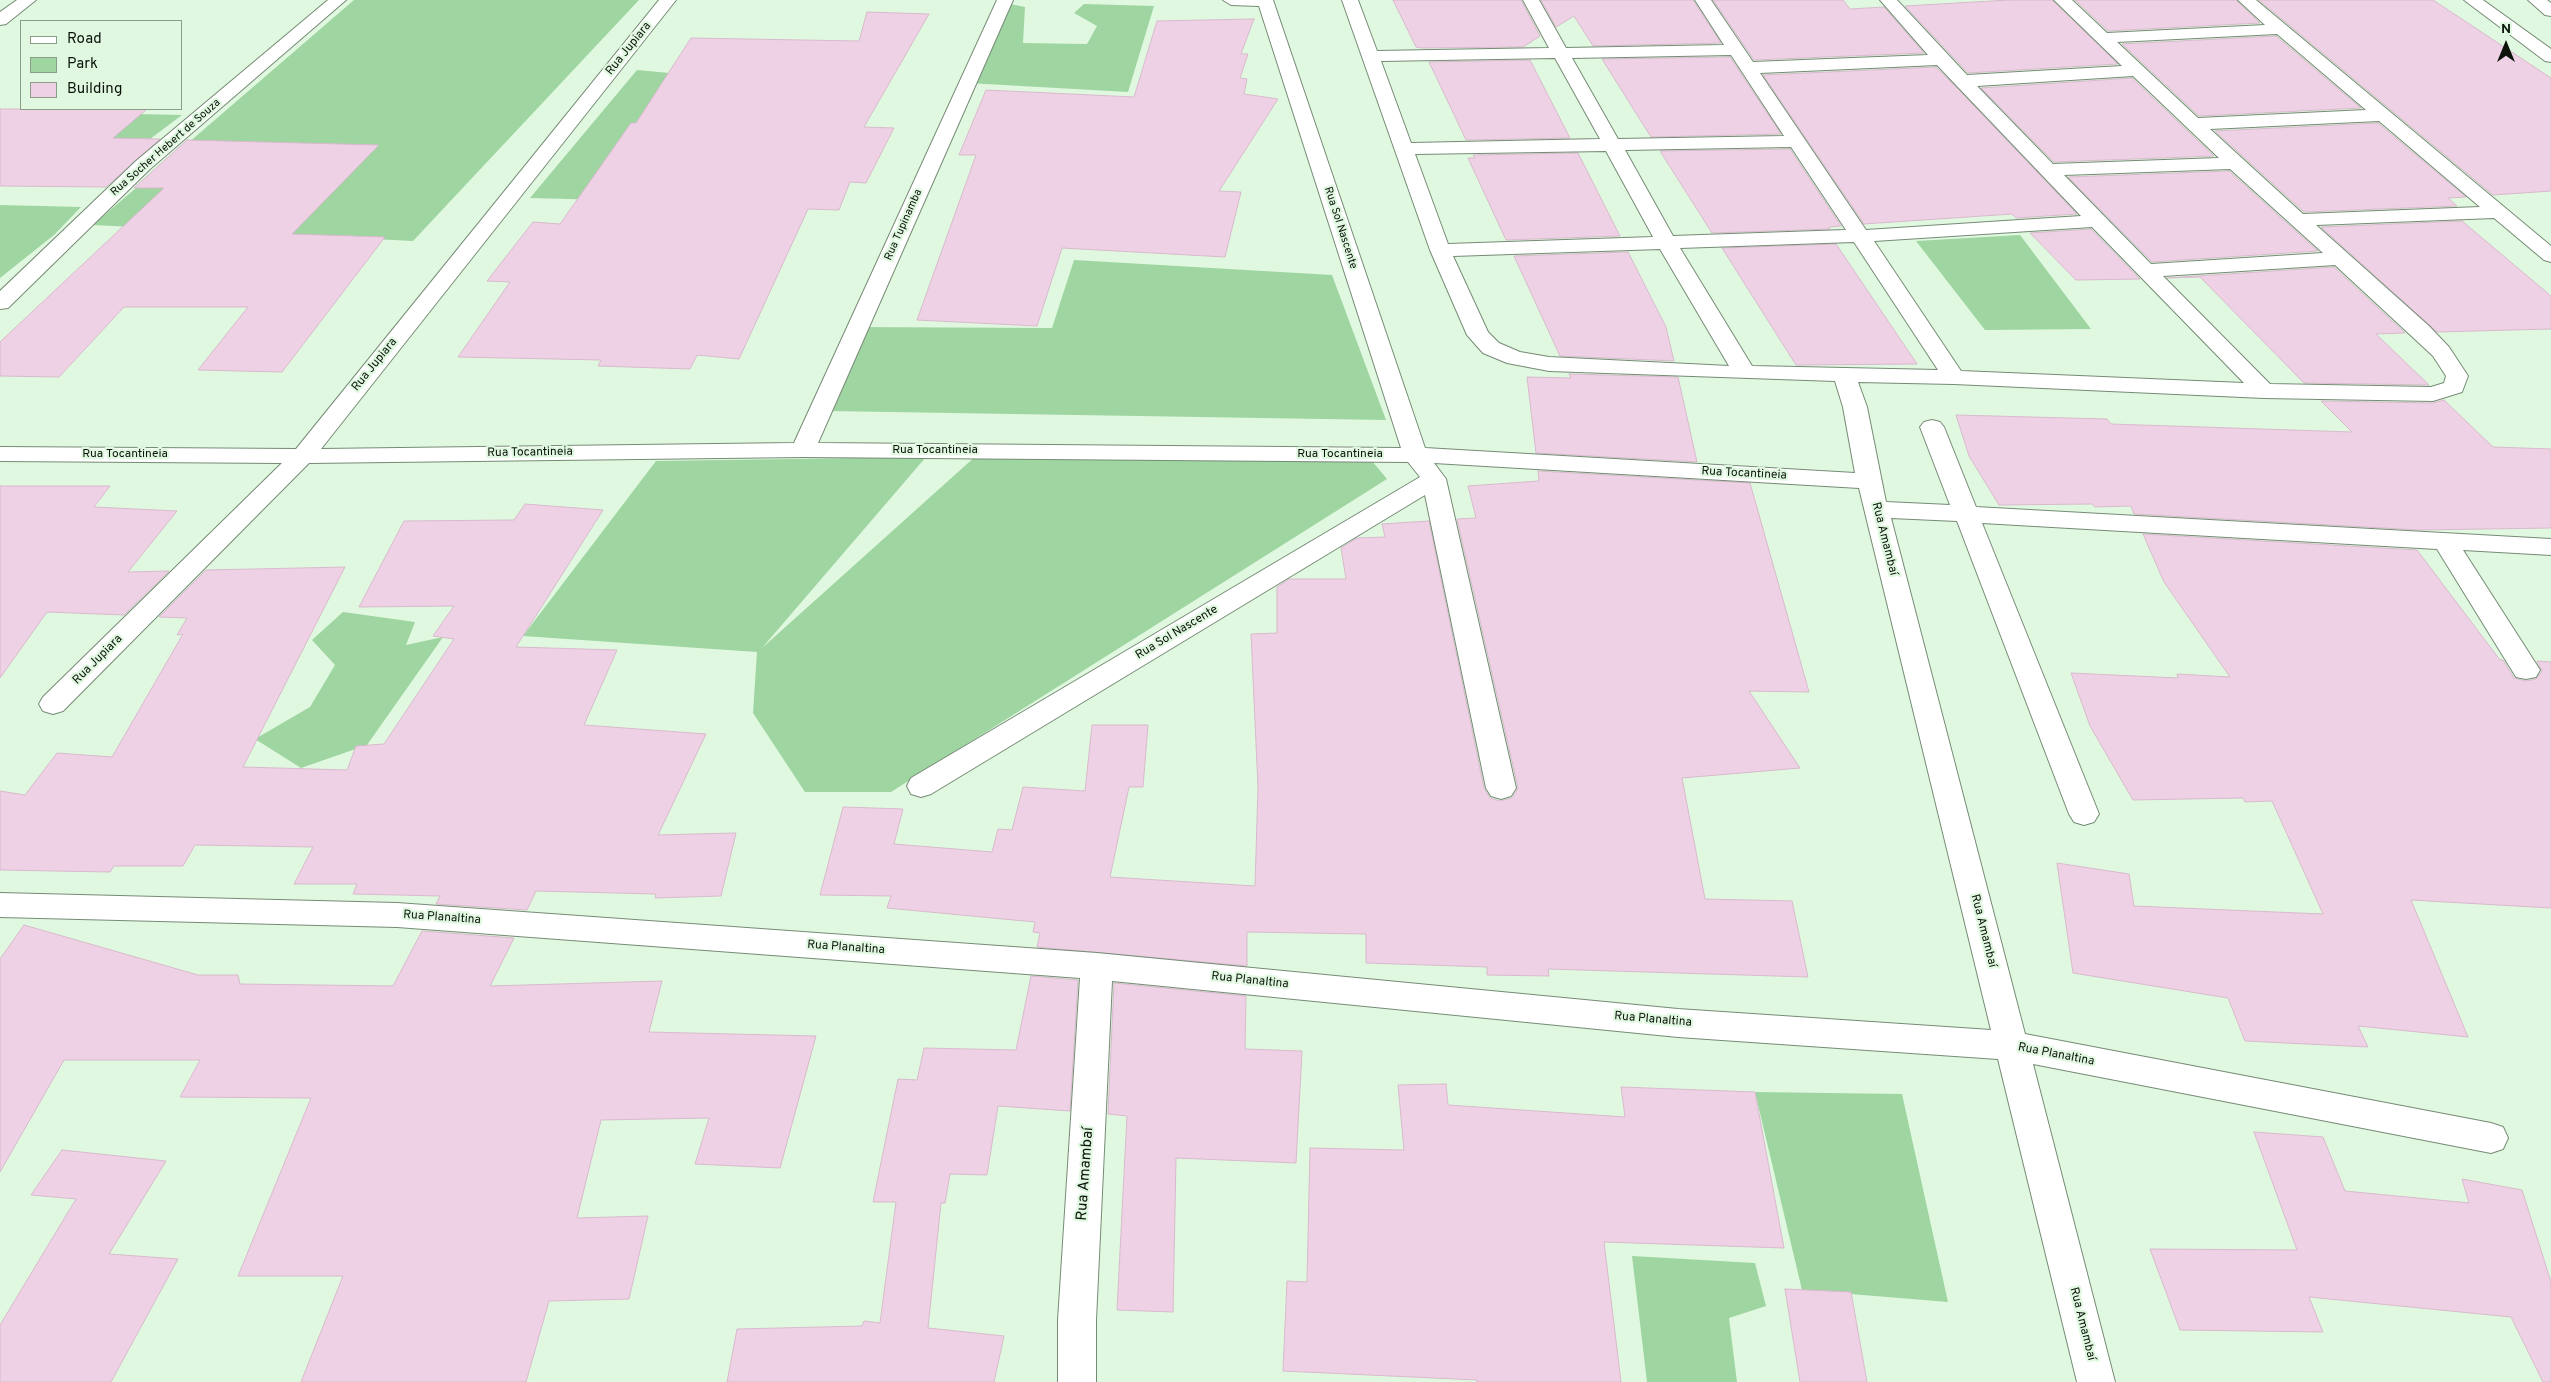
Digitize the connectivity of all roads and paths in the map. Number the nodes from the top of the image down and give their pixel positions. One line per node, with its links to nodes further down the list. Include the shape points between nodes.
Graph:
1 (28, 0): 16 (street)
2 (338, 0): 43 (street, Rua Socher Hebert de Souza, via 143,165)
3 (668, 0): 52 (street, Rua Jupiara)
4 (1005, 0): 49 (street, Rua Tupinamba)
5 (1231, 0): 6 (street)
6 (1265, 0): 51 (street, Rua Sol Nascente)
7 (1350, 0): 21 (street)
8 (1531, 0): 20 (street)
9 (1703, 0): 19 (street)
10 (1888, 0): 23 (street)
11 (2062, 0): 18 (street)
12 (2246, 0): 17 (street)
13 (2472, 0): 22 (street)
14 (2536, 0): 15 (street)
15 (2551, 11)
16 (0, 20)
17 (2281, 29): 18 (street); 27 (street)
18 (2102, 38): 25 (street)
19 (1737, 50): 20 (street); 24 (street)
20 (1562, 53): 21 (street); 30 (street)
21 (1370, 56): 31 (street)
22 (2551, 57)
23 (1942, 60): 24 (street); 26 (street)
24 (1748, 68): 29 (street)
25 (2136, 70): 26 (street); 28 (street)
26 (1962, 81): 33 (street)
27 (2384, 115): 28 (street); 34 (street)
28 (2194, 124): 32 (street)
29 (1798, 141): 30 (street); 37 (street)
30 (1613, 145): 31 (street); 38 (street)
31 (1404, 149): 39 (street)
32 (2235, 163): 33 (street); 35 (street)
33 (2050, 170): 36 (street)
34 (2498, 212): 35 (street); 40 (street)
35 (2300, 220): 41 (street)
36 (2097, 221): 37 (street); 42 (street)
37 (1862, 236): 38 (street); 46 (street)
38 (1667, 243): 39 (street); 44 (street)
39 (1440, 250): 44 (street, via 1478,335 1491,348 1514,358 1549,364)
40 (2551, 256)
41 (2341, 258): 42 (street); 47 (street, via 2441,352 2457,376 2454,387 2433,394)
42 (2145, 271): 47 (street)
43 (0, 302)
44 (1745, 373): 45 (street)
45 (1844, 375): 46 (street); 54 (street, Rua Amambaí)
46 (1954, 377): 47 (street)
47 (2264, 391)
48 (1932, 427): 55 (street)
49 (803, 450): 51 (street, Rua Tocantineia); 52 (street, Rua Tocantineia)
50 (0, 454): 52 (street, Rua Tocantineia)
51 (1415, 455): 53 (street); 54 (street, Rua Tocantineia)
52 (303, 456): 59 (street, Rua Jupiara)
53 (1434, 479): 60 (street, Rua Sol Nascente); 61 (street)
54 (1883, 500): 55 (street, Rua Tocantineia); 65 (street, Rua Amambaí)
55 (1966, 514): 56 (street, Rua Tocantineia); 62 (street)
56 (2446, 541): 57 (street, Rua Tocantineia); 58 (street)
57 (2551, 547)
58 (2526, 670)
59 (53, 704)
60 (921, 786)
61 (1501, 788)
62 (2084, 814)
63 (0, 905): 64 (street, Rua Planaltina, via 397,915)
64 (1097, 966): 65 (street, Rua Planaltina, via 1678,1023); 67 (street, Rua Amambaí, via 1077,1320)
65 (2012, 1046): 66 (street, Rua Planaltina); 68 (street, Rua Amambaí)
66 (2491, 1138)
67 (1078, 1382)
68 (2096, 1382)

